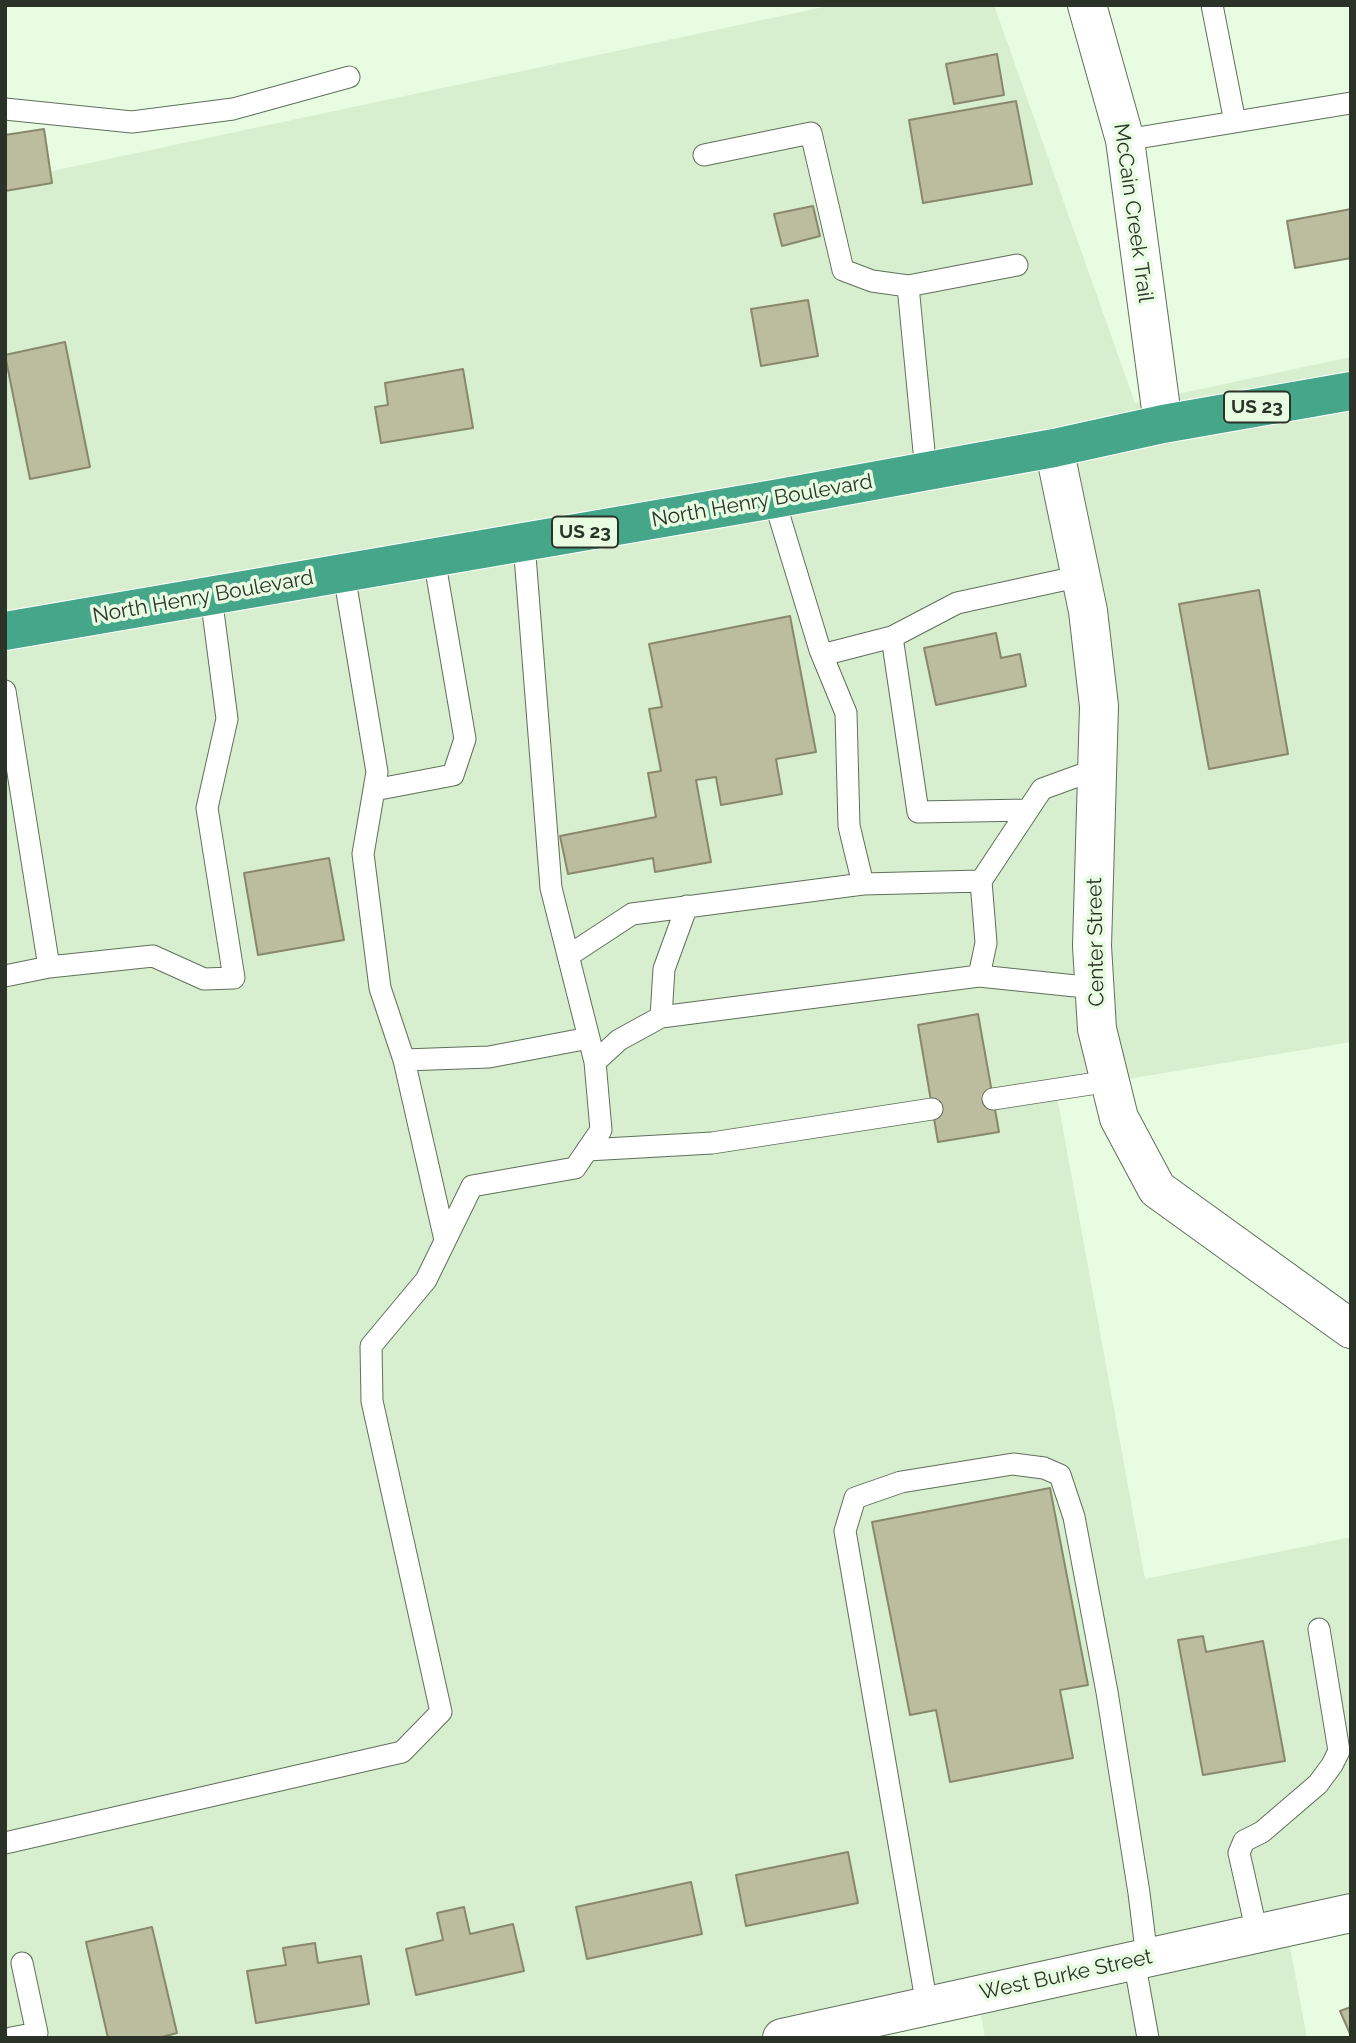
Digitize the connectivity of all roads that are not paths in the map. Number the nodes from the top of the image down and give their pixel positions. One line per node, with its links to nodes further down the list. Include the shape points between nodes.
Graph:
1 (1087, 5): 7 (street, McCain Creek Trail)
2 (1212, 5): 6 (lane)
3 (349, 77): 5 (lane, via 233,109 132,122)
4 (1351, 103): 6 (lane)
5 (5, 109)
6 (1235, 122): 7 (lane)
7 (1125, 140): 12 (street, McCain Creek Trail)
8 (704, 155): 10 (lane, via 811,133 843,270 872,281)
9 (1017, 265): 10 (lane)
10 (908, 286): 14 (lane)
11 (1351, 391): 12 (highway, North Henry Boulevard / US 23)
12 (1163, 424): 13 (highway, North Henry Boulevard / US 23)
13 (1054, 449): 14 (highway, North Henry Boulevard / US 23); 19 (street, Center Street)
14 (926, 472): 15 (highway, North Henry Boulevard / US 23)
15 (774, 499): 16 (highway, North Henry Boulevard / US 23); 23 (lane)
16 (524, 543): 17 (highway, North Henry Boulevard / US 23); 31 (lane, via 551,888)
17 (435, 558): 18 (highway, North Henry Boulevard / US 23); 26 (lane, via 465,739 453,775)
18 (344, 574): 20 (highway, North Henry Boulevard / US 23); 26 (lane, via 376,772)
19 (1081, 576): 22 (lane, via 957,603); 25 (street, Center Street, via 1099,706)
20 (211, 596): 21 (highway, North Henry Boulevard / US 23); 32 (lane, via 227,719 207,808 234,978 204,979 153,956)
21 (5, 631)
22 (892, 637): 23 (lane); 27 (lane, via 918,812)
23 (822, 655): 29 (lane, via 846,713 849,826)
24 (5, 691): 32 (lane)
25 (1097, 769): 27 (lane, via 1042,789); 35 (street, Center Street)
26 (374, 790): 38 (lane, via 363,854 380,988)
27 (1028, 810): 28 (lane)
28 (981, 881): 29 (lane); 34 (lane, via 986,943)
29 (863, 884): 30 (lane)
30 (687, 906): 31 (lane, via 632,914); 36 (lane, via 664,968)
31 (568, 956): 37 (lane)
32 (49, 967): 33 (lane)
33 (5, 976)
34 (979, 976): 35 (lane); 36 (lane)
35 (1095, 988): 40 (street, Center Street, via 1097,1030)
36 (661, 1017): 39 (lane, via 619,1040)
37 (589, 1038): 38 (lane, via 489,1057); 39 (lane)
38 (404, 1060): 44 (lane)
39 (595, 1062): 43 (lane, via 601,1130)
40 (1110, 1081): 41 (lane); 45 (street, Center Street, via 1119,1118 1157,1189)
41 (993, 1099)
42 (932, 1109): 43 (lane, via 712,1143)
43 (587, 1150): 44 (lane, via 575,1168 472,1186)
44 (445, 1240): 47 (lane, via 426,1280 371,1346 372,1401 441,1712 402,1752)
45 (1351, 1329)
46 (1319, 1629): 49 (lane, via 1339,1751 1318,1784 1262,1832 1244,1841 1239,1853)
47 (5, 1843)
48 (1351, 1913): 49 (street, West Burke Street)
49 (1257, 1933): 50 (street, West Burke Street)
50 (1140, 1959): 52 (street, West Burke Street); 52 (lane, via 1139,1893 1107,1692 1074,1517 1060,1475 1013,1464 901,1482 855,1498 845,1531); 55 (lane)
51 (22, 1963): 53 (lane, via 37,2032)
52 (928, 2006): 54 (street, West Burke Street)
53 (11, 2038)
54 (782, 2038)
55 (1148, 2038)

